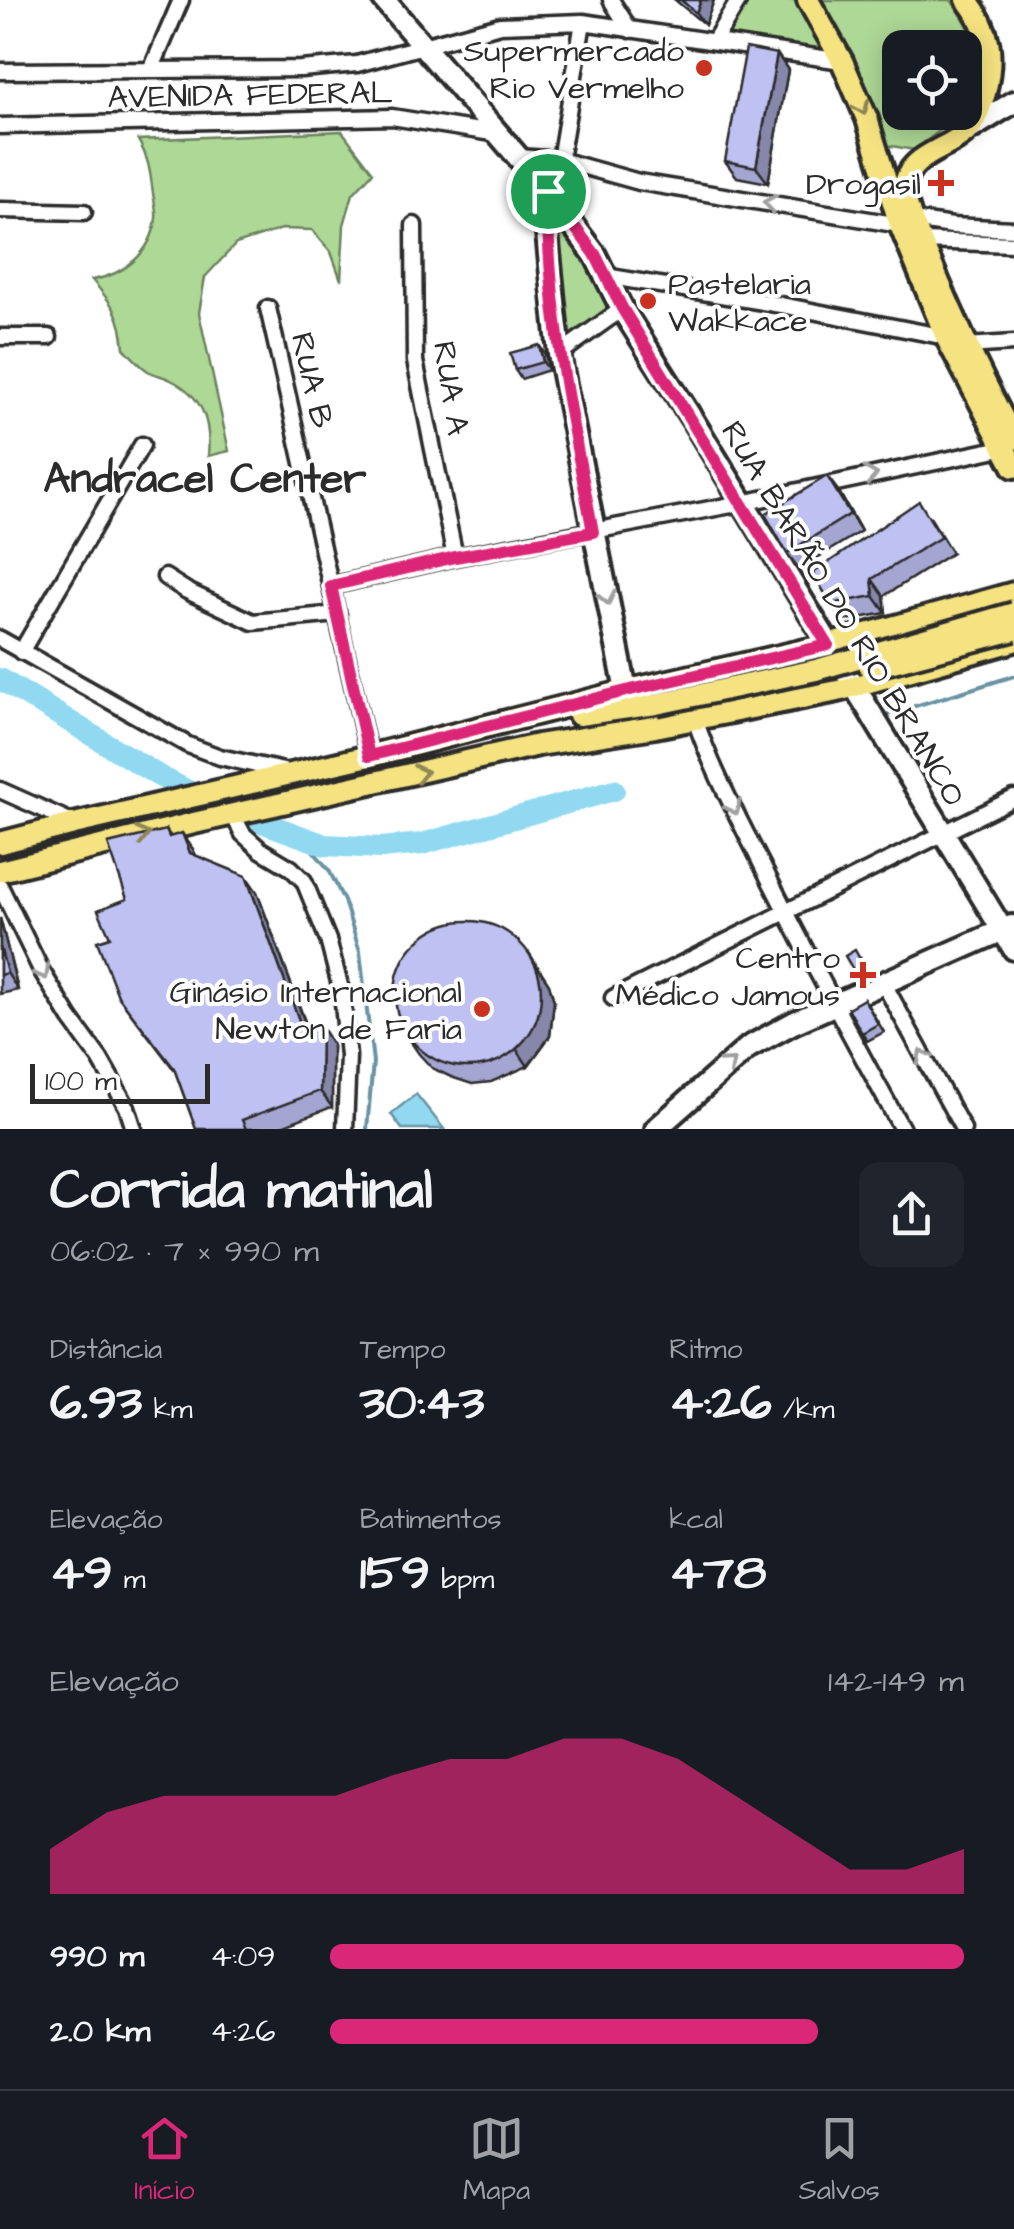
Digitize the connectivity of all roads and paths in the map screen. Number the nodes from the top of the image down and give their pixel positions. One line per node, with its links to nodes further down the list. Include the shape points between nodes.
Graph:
1 (181, 0): 12 (street)
2 (384, 0): 10 (main road, RUA BARÃO DO RIO BRANCO)
3 (611, 0): 8 (street)
4 (739, 0): 9 (street)
5 (808, 0): 11 (main road)
6 (967, 0): 14 (main road, via 990,45)
7 (583, 22): 8 (street); 10 (street, via 500,25); 24 (street)
8 (630, 30): 9 (street)
9 (714, 41): 11 (street)
10 (426, 46): 12 (street, via 302,70); 21 (main road, RUA BARÃO DO RIO BRANCO)
11 (842, 60): 22 (main road, one-way to 22)
12 (151, 70): 13 (street)
13 (0, 71)
14 (990, 72): 15 (main road); 16 (main road)
15 (1014, 93)
16 (982, 102)
17 (1014, 102): 18 (main road)
18 (982, 122)
19 (0, 126): 21 (street, AVENIDA FEDERAL, via 392,117)
20 (968, 130): 25 (main road)
21 (500, 134): 23 (main road, RUA BARÃO DO RIO BRANCO)
22 (879, 155): 25 (main road); 29 (main road)
23 (518, 157): 24 (street); 26 (main road, RUA BARÃO DO RIO BRANCO)
24 (560, 160): 29 (street, one-way to 24, via 639,182)
25 (914, 164): 29 (main road, via 905,186)
26 (548, 191): 34 (main road, RUA BARÃO DO RIO BRANCO); 42 (main road)
27 (0, 210): 28 (street)
28 (84, 212)
29 (907, 222): 31 (street); 32 (main road); 39 (main road)
30 (414, 225): 48 (street, RUA A, via 415,361)
31 (1014, 228)
32 (922, 241): 33 (street); 41 (main road)
33 (1014, 244)
34 (604, 276): 36 (main road, RUA BARÃO DO RIO BRANCO); 39 (street)
35 (268, 308): 50 (street, RUA B)
36 (622, 308): 42 (street); 46 (main road, RUA BARÃO DO RIO BRANCO)
37 (0, 337): 38 (street)
38 (48, 337)
39 (946, 337): 43 (main road)
40 (1014, 343): 41 (street)
41 (966, 346): 43 (main road)
42 (559, 354): 47 (main road)
43 (1008, 443): 45 (main road); 46 (street, one-way to 43)
44 (142, 445): 58 (street)
45 (1014, 467)
46 (742, 503): 47 (street); 57 (main road, RUA BARÃO DO RIO BRANCO)
47 (593, 532): 48 (street); 60 (main road, one-way to 60)
48 (455, 557): 50 (street)
49 (165, 577): 53 (street, via 253,622)
50 (331, 586): 53 (street, RUA B)
51 (1014, 593): 57 (main road)
52 (1014, 613): 61 (main road, bridge)
53 (338, 614): 66 (street, RUA B)
54 (1014, 630): 61 (main road, bridge, via 763,695)
55 (0, 639): 58 (street)
56 (1014, 640): 59 (main road)
57 (828, 645): 59 (main road, RUA BARÃO DO RIO BRANCO); 60 (main road)
58 (21, 652): 65 (street, via 188,745)
59 (854, 686): 63 (main road); 73 (main road, RUA BARÃO DO RIO BRANCO)
60 (626, 691): 62 (main road)
61 (657, 709): 62 (main road); 64 (main road)
62 (540, 714): 66 (main road)
63 (695, 718): 64 (main road); 77 (street, one-way to 77)
64 (538, 745): 71 (main road, one-way to 64)
65 (220, 756): 67 (street); 68 (street, via 231,774)
66 (369, 756): 67 (main road)
67 (292, 773): 68 (main road)
68 (225, 790): 72 (main road)
69 (1, 792): 72 (street)
70 (1014, 798): 73 (street)
71 (232, 816): 75 (main road, one-way to 71); 84 (street, via 243,834 304,882 328,940 348,1056)
72 (74, 824): 74 (main road)
73 (942, 833): 77 (street); 78 (main road, RUA BARÃO DO RIO BRANCO)
74 (0, 844)
75 (0, 871)
76 (0, 886): 83 (street, one-way to 83)
77 (786, 913): 81 (street); 82 (street)
78 (1008, 928): 79 (main road, RUA BARÃO DO RIO BRANCO); 80 (main road)
79 (1014, 949)
80 (884, 984): 82 (main road); 87 (street, one-way to 80)
81 (614, 998)
82 (834, 1006): 85 (main road, one-way to 82, via 749,1047); 86 (street)
83 (134, 1129)
84 (345, 1129)
85 (656, 1129)
86 (902, 1129)
87 (963, 1129)

